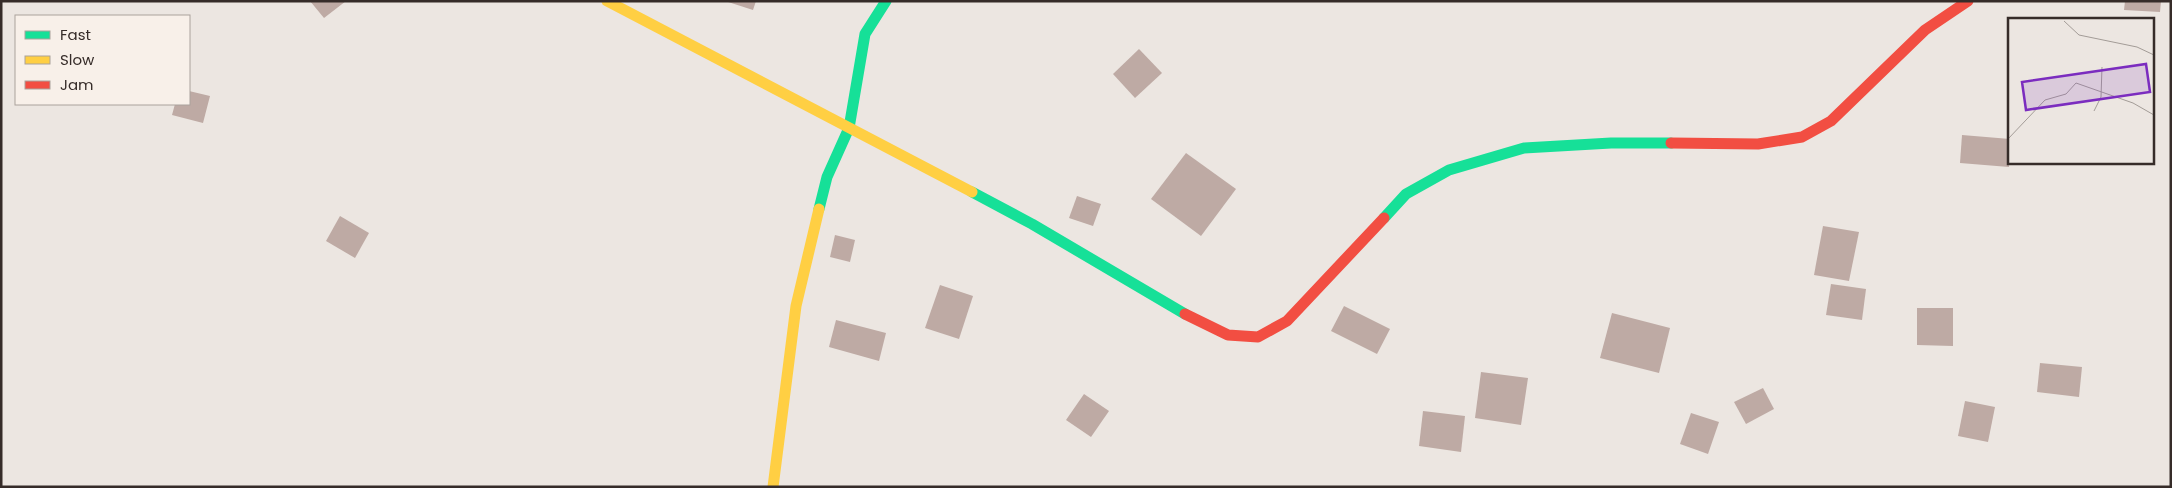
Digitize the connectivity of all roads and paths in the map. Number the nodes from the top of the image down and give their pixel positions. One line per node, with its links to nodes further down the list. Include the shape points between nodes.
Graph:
1 (607, 1): 4 (street)
2 (886, 1): 4 (street, via 865,34)
3 (1968, 1): 4 (street, via 1925,30 1831,121 1802,137 1758,144 1611,143 1524,148 1449,170 1406,194 1287,322 1258,337 1228,335 1200,323 1032,224)
4 (849, 128): 5 (street, via 827,177 796,306)
5 (773, 487)

